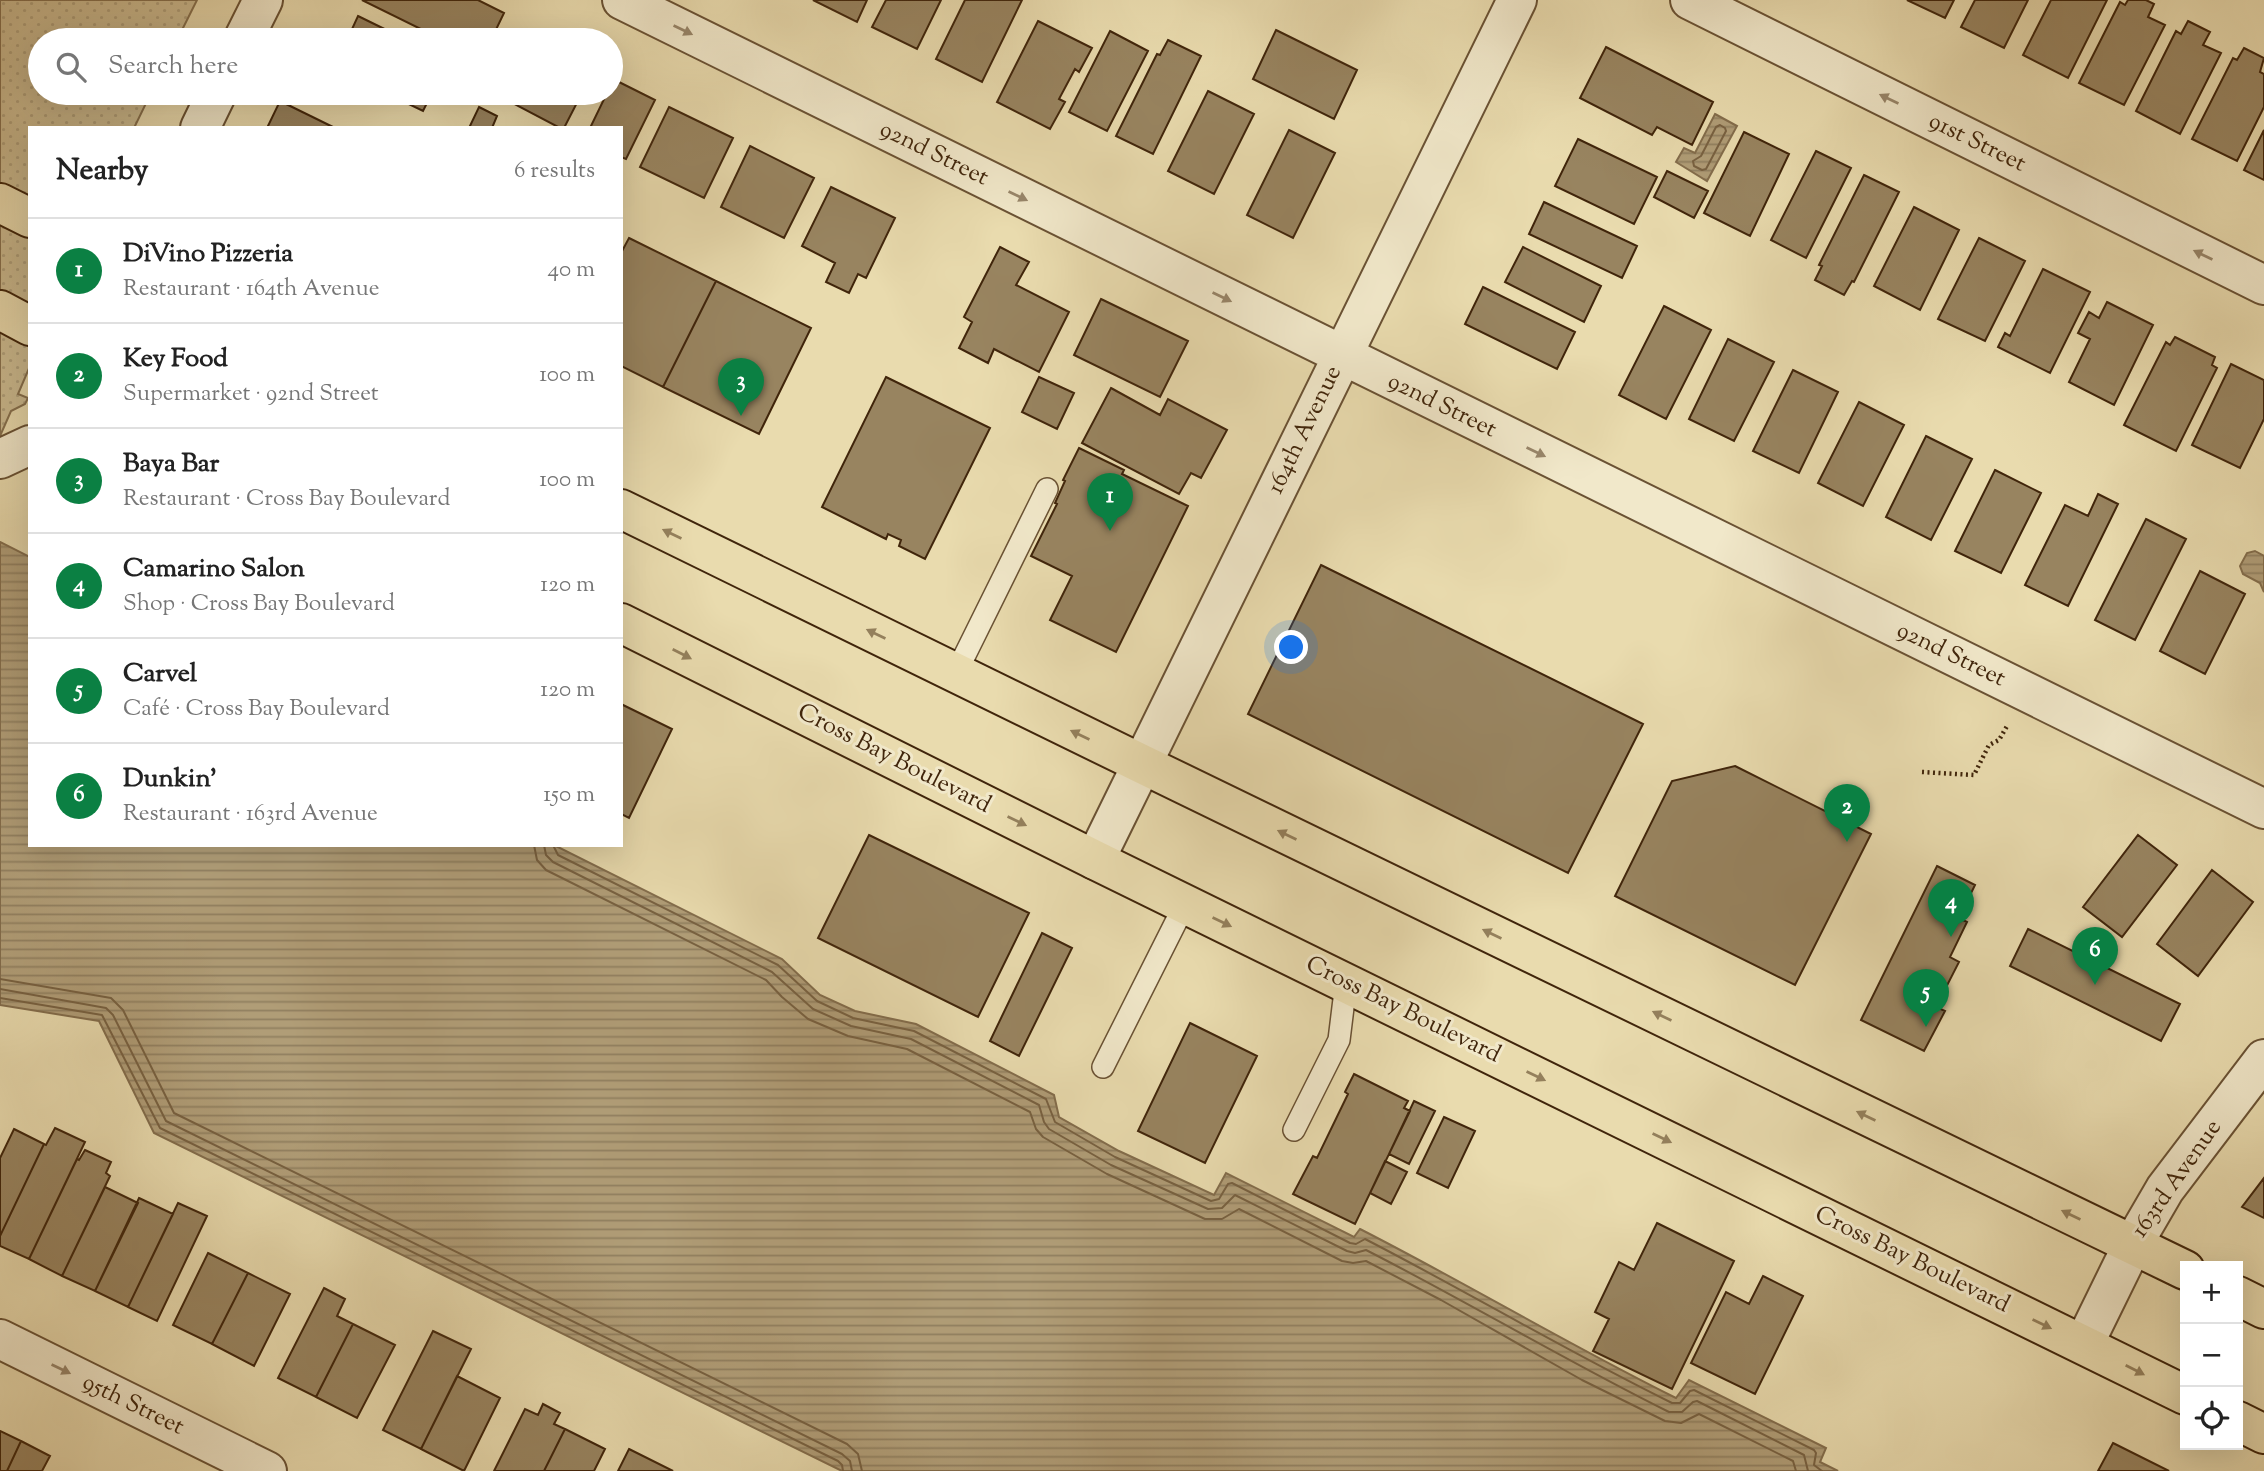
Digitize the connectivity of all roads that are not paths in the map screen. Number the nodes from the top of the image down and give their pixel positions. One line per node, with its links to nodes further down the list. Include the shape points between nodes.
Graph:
1 (263, 0): 5 (street)
2 (622, 0): 13 (street, 92nd Street, one-way to 13)
3 (1517, 0): 13 (street, 164th Avenue)
4 (1690, 0): 10 (street, 91st Street, one-way to 4)
5 (249, 28)
6 (211, 105): 7 (street)
7 (201, 126)
8 (0, 203): 9 (main road)
9 (28, 217)
10 (2264, 285)
11 (0, 310): 12 (main road)
12 (28, 325)
13 (1342, 356): 20 (street, 164th Avenue); 21 (street, 92nd Street, one-way to 21)
14 (28, 446): 15 (street)
15 (0, 459)
16 (1047, 489): 19 (lane)
17 (623, 510): 19 (main road, one-way to 17)
18 (623, 624): 22 (main road, Cross Bay Boulevard, one-way to 22)
19 (956, 674): 20 (main road, one-way to 19)
20 (1142, 765): 22 (street, 164th Avenue); 28 (main road, one-way to 20)
21 (2264, 809)
22 (1095, 860): 23 (main road, Cross Bay Boulevard)
23 (1185, 904): 24 (main road, Cross Bay Boulevard, one-way to 24); 26 (lane)
24 (1346, 983): 27 (lane, via 1339,1040); 33 (main road, Cross Bay Boulevard, one-way to 33)
25 (2264, 1059): 28 (street, 163rd Avenue, via 2165,1189)
26 (1103, 1067)
27 (1294, 1130)
28 (2133, 1244): 29 (main road); 33 (street, 163rd Avenue)
29 (2180, 1268)
30 (2243, 1298): 31 (main road)
31 (2264, 1309)
32 (0, 1339): 37 (street, 95th Street, one-way to 37)
33 (2084, 1344): 34 (main road, Cross Bay Boulevard, one-way to 34)
34 (2180, 1392)
35 (2243, 1424): 36 (main road)
36 (2264, 1434)
37 (267, 1471)

